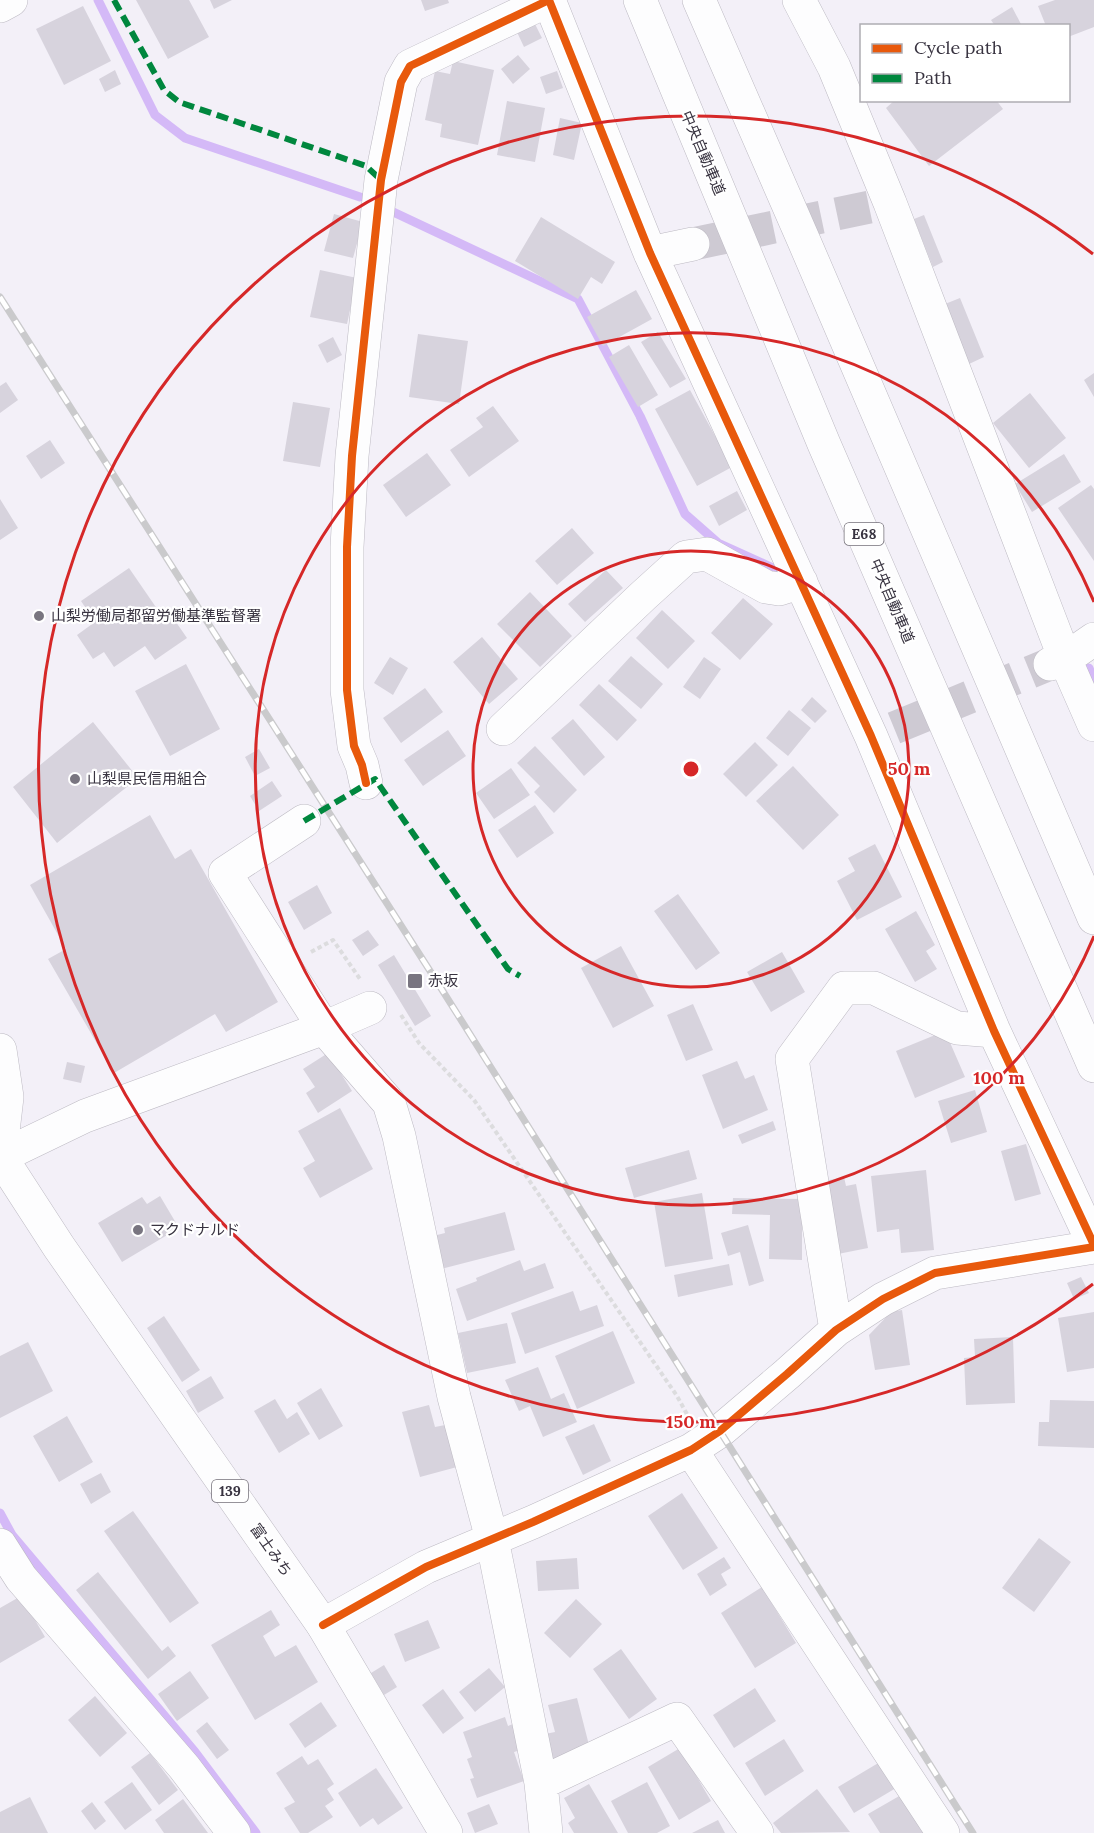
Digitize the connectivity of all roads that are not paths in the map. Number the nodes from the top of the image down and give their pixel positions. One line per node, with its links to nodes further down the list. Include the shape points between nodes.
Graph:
1 (11, 0): 5 (main road)
2 (640, 0): 20 (main road, 中央自動車道 / E68, via 824,444)
3 (699, 0): 15 (main road)
4 (799, 0): 10 (main road, via 834,67 880,205)
5 (0, 6)
6 (693, 244): 7 (main road)
7 (650, 253): 8 (main road); 13 (main road, via 549,0 410,66 401,82 381,180 347,546 347,690 354,746)
8 (801, 582): 12 (main road, via 778,589 766,587 707,554 686,557); 18 (main road, via 882,732)
9 (1094, 639): 10 (main road)
10 (1057, 661): 11 (main road)
11 (1094, 725)
12 (503, 729)
13 (366, 783)
14 (304, 820): 17 (main road, via 225,873)
15 (1094, 918)
16 (378, 998): 17 (main road)
17 (324, 1028): 21 (main road, via 85,1116); 25 (main road, via 389,1102 454,1397)
18 (994, 1031): 22 (main road); 23 (main road, via 957,1028 874,988 844,988 792,1059)
19 (0, 1050): 21 (main road, via 7,1097)
20 (1094, 1066)
21 (0, 1157): 27 (main road, 富士みち / 139)
22 (1094, 1246): 23 (main road, via 934,1273 883,1299)
23 (836, 1330): 24 (main road, via 720,1431)
24 (697, 1446): 25 (main road); 33 (main road)
25 (492, 1539): 27 (main road, via 426,1567); 28 (main road)
26 (0, 1545): 29 (main road, via 21,1578 184,1767)
27 (323, 1624): 30 (main road, 富士みち / 139)
28 (541, 1783): 31 (main road); 32 (main road, via 677,1719)
29 (234, 1833)
30 (446, 1833)
31 (546, 1833)
32 (757, 1833)
33 (943, 1833)

